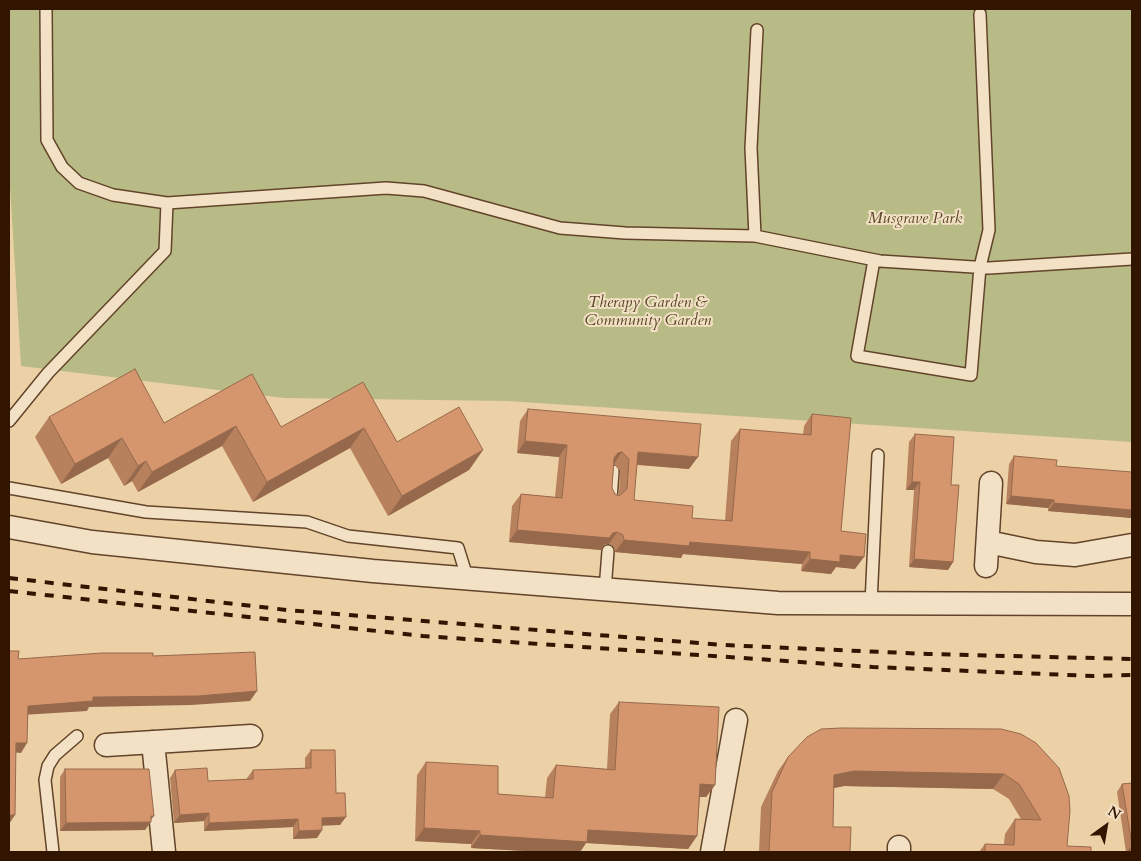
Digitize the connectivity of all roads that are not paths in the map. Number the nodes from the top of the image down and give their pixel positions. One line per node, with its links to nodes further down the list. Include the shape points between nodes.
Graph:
1 (46, 9): 4 (lane, via 47,140 62,167 79,183 113,195)
2 (980, 14): 8 (lane, via 989,230)
3 (757, 30): 5 (lane, via 751,148)
4 (167, 203): 5 (lane, via 386,188 424,192 560,228); 9 (lane, via 165,252 48,373)
5 (756, 236): 7 (lane)
6 (1132, 259): 8 (lane)
7 (874, 260): 8 (lane); 8 (lane, via 857,356 971,375)
8 (980, 267)
9 (9, 421)
10 (878, 455): 22 (lane)
11 (613, 470): 14 (lane)
12 (991, 483): 16 (street)
13 (9, 488): 20 (lane, via 146,512 307,522 348,536 458,548)
14 (611, 500)
15 (9, 527): 20 (street, via 101,543)
16 (988, 542): 17 (street, via 1075,556); 19 (street)
17 (1132, 545)
18 (608, 551): 21 (lane)
19 (986, 566)
20 (468, 580): 21 (street)
21 (605, 590): 22 (street, via 778,603)
22 (871, 603): 23 (street)
23 (1132, 604)
24 (736, 720): 31 (street)
25 (77, 736): 29 (lane, via 48,766 45,780)
26 (251, 736): 27 (street)
27 (153, 742): 28 (street); 30 (street)
28 (106, 745)
29 (53, 852)
30 (164, 852)
31 (712, 852)

